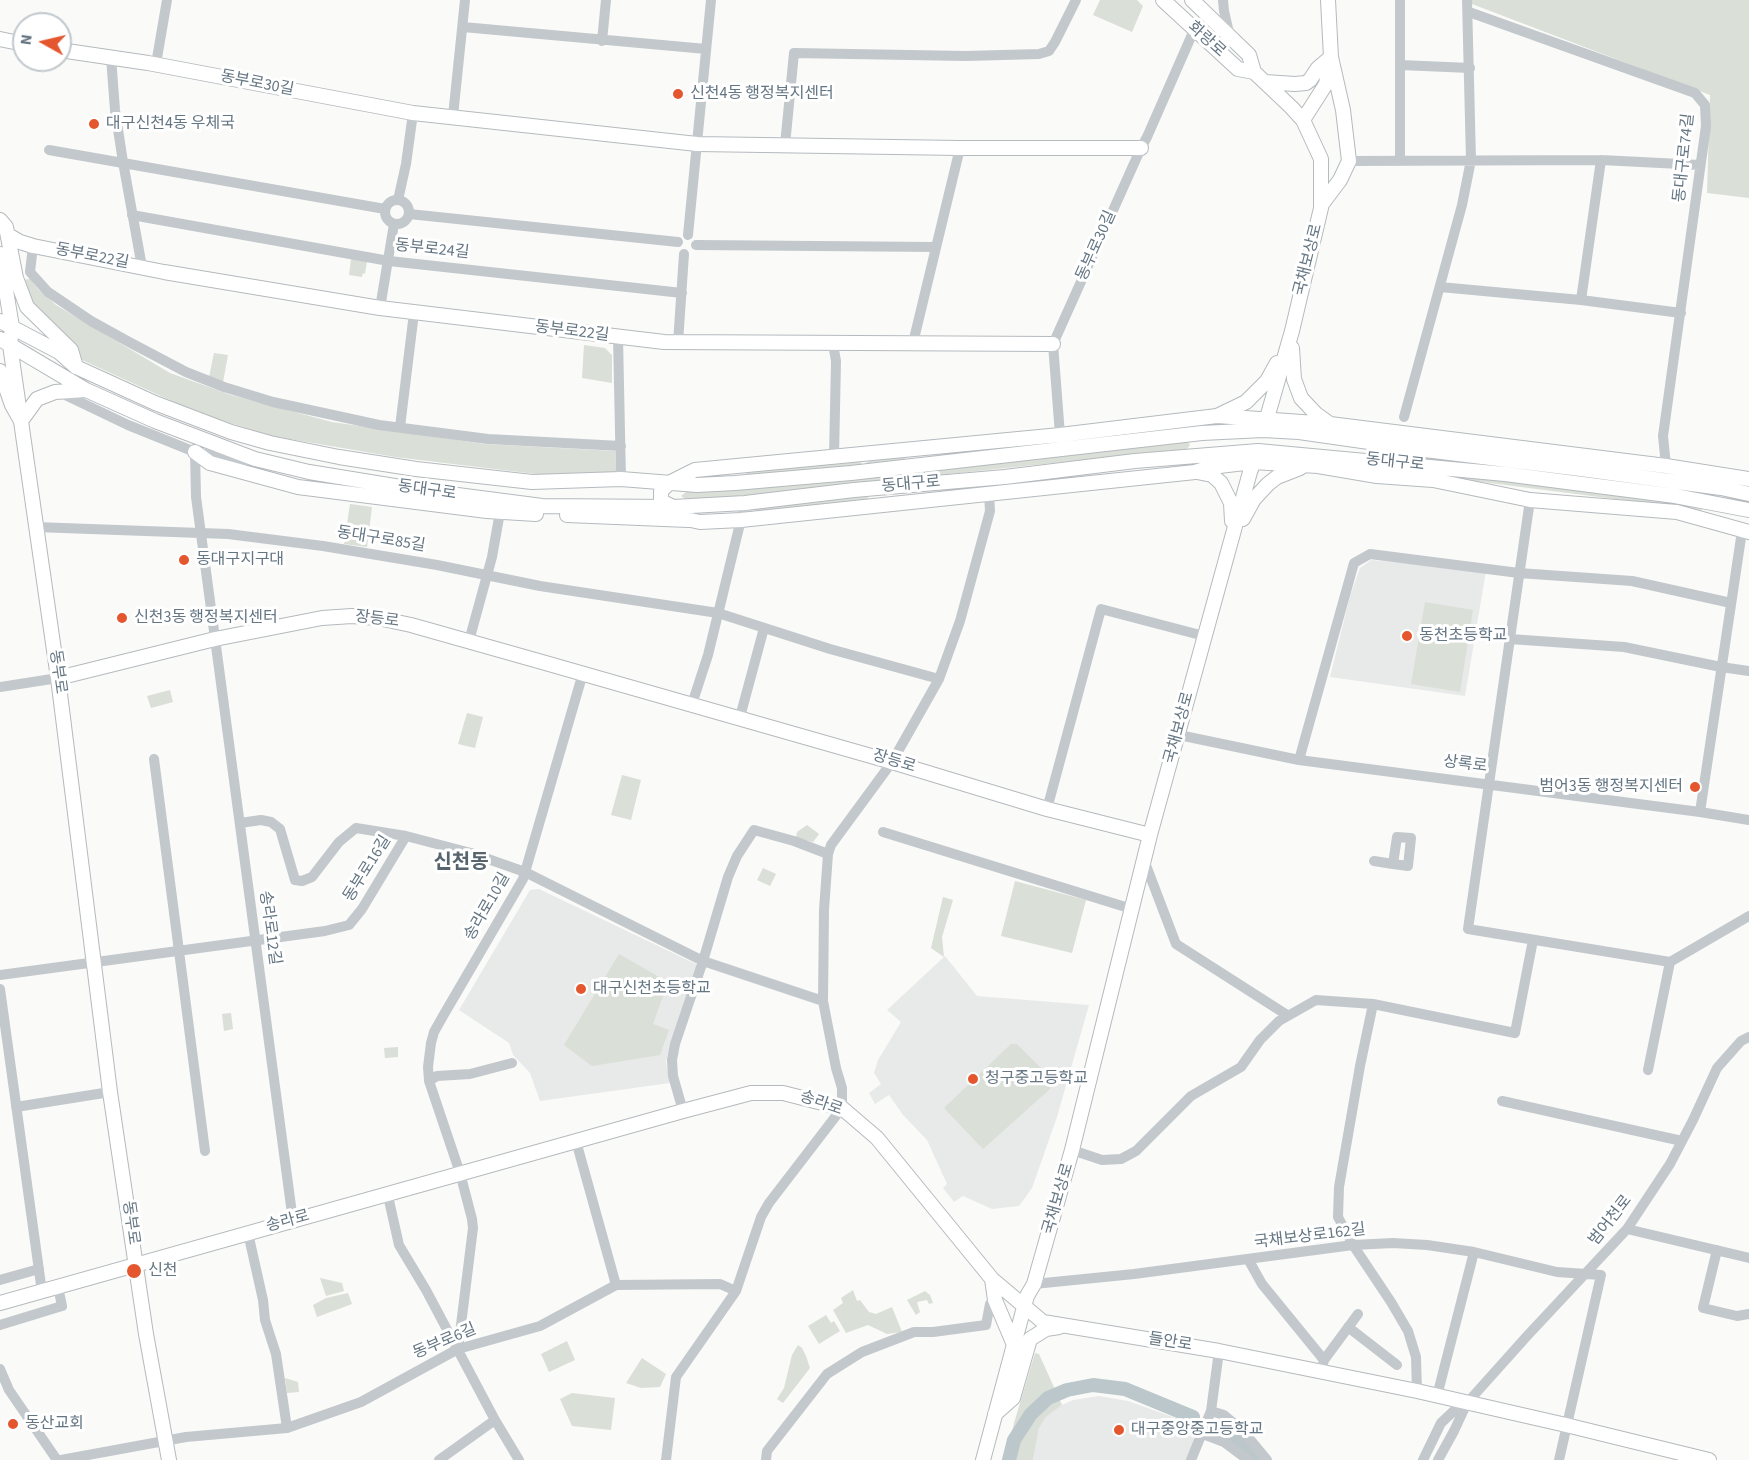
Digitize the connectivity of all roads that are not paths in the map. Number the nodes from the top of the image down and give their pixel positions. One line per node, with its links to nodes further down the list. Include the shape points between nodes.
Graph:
1 (167, 0): 21 (street)
2 (465, 0): 13 (street)
3 (606, 0): 16 (street)
4 (711, 0): 17 (street)
5 (1076, 0): 30 (street, via 1055,42 1049,51 1040,54 794,53)
6 (1163, 0): 14 (main road, 화랑로)
7 (1192, 0): 15 (main road, 화랑로)
8 (1223, 0): 15 (street)
9 (1328, 0): 20 (main road)
10 (1400, 0): 22 (street)
11 (1467, 0): 12 (street)
12 (1469, 12): 23 (street); 39 (street, 동대구로74길, via 1695,93 1707,112)
13 (463, 27): 16 (street); 27 (street)
14 (1194, 30): 24 (main road, 화랑로, via 1238,69); 32 (street, 동부로30길)
15 (1230, 37): 24 (main road, 화랑로, via 1249,55)
16 (602, 41): 17 (street)
17 (706, 49): 29 (street)
18 (72, 52): 19 (main road, 동부로30길)
19 (111, 57): 21 (main road, 동부로30길); 38 (street)
20 (1331, 57): 25 (main road, via 1306,83); 28 (main road, via 1326,84); 37 (main road)
21 (156, 64): 26 (main road, 동부로30길)
22 (1400, 65): 23 (street); 34 (street)
23 (1470, 68): 35 (street)
24 (1254, 72): 25 (main road, 화랑로)
25 (1265, 82): 28 (main road, 화랑로)
26 (413, 113): 27 (main road, 동부로30길); 40 (street)
27 (453, 117): 29 (main road, 동부로30길)
28 (1303, 120): 41 (main road, 국채보상로, via 1321,159)
29 (697, 144): 30 (main road, 동부로30길); 48 (street)
30 (785, 145): 31 (main road, 동부로30길)
31 (960, 148): 32 (main road, 동부로30길); 52 (street)
32 (1141, 148): 72 (street, 동부로30길)
33 (49, 150): 38 (street)
34 (1400, 160): 35 (street); 37 (street)
35 (1471, 160): 36 (street); 59 (street)
36 (1601, 160): 39 (street); 61 (street)
37 (1349, 161): 41 (main road)
38 (123, 162): 42 (street); 44 (street)
39 (1700, 165): 64 (street, 동대구로74길)
40 (398, 200): 42 (street); 43 (street, via 408,206)
41 (1322, 204): 66 (main road, 국채보상로)
42 (385, 209): 46 (street, via 387,220)
43 (410, 214): 46 (street, via 404,222); 49 (street)
44 (132, 215): 55 (street, 동부로24길); 56 (street)
45 (0, 220): 47 (main road)
46 (394, 224): 55 (street)
47 (8, 235): 51 (main road, 동부로22길); 57 (main road)
48 (688, 235): 49 (street); 50 (street)
49 (678, 242): 54 (street)
50 (696, 245): 52 (street); 54 (street, via 691,253)
51 (33, 246): 56 (main road, 동부로22길); 57 (main road); 58 (street)
52 (936, 247): 70 (street)
53 (0, 254): 65 (main road, 동부로)
54 (684, 254): 60 (street)
55 (389, 261): 60 (street, 동부로24길); 62 (street)
56 (142, 267): 62 (main road, 동부로22길)
57 (14, 270): 58 (street); 73 (main road, via 27,307 71,350)
58 (30, 272): 81 (street, via 48,292 91,321 186,372 273,402)
59 (1440, 287): 61 (street); 78 (street)
60 (682, 293): 69 (street)
61 (1581, 300): 64 (street)
62 (380, 308): 63 (main road, 동부로22길)
63 (414, 313): 67 (main road, 동부로22길); 81 (street)
64 (1681, 313): 92 (street, 동대구로74길, via 1663,436)
65 (6, 324): 68 (main road, 동부로); 73 (main road, 동대구로, via 59,352)
66 (1292, 331): 77 (main road, via 1268,381 1246,402); 80 (main road, 국채보상로); 82 (main road, via 1294,379 1301,398)
67 (618, 337): 69 (main road, 동부로22길); 85 (street)
68 (5, 342): 75 (main road, 동대구로); 79 (main road, 동부로)
69 (678, 343): 71 (main road, 동부로22길)
70 (913, 343): 71 (main road, 동부로22길); 72 (main road, 동부로22길)
71 (833, 344): 88 (street)
72 (1053, 344): 84 (street)
73 (76, 367): 94 (main road, 동대구로, via 193,419 270,443 416,469 532,482)
74 (0, 371): 79 (main road)
75 (86, 390): 76 (main road); 90 (main road, 동대구로)
76 (59, 392): 79 (main road, via 37,399); 86 (street)
77 (1217, 416): 80 (main road); 84 (main road)
78 (1404, 417)
79 (21, 421): 106 (main road, 동부로)
80 (1265, 424): 82 (main road, 동대구로); 83 (main road, 동대구로); 89 (main road, 국채보상로)
81 (400, 427): 85 (street, via 488,439)
82 (1327, 430): 91 (main road, via 1305,442 1304,448); 92 (main road, 동대구로); 98 (main road, 동대구로, via 1425,450)
83 (1202, 433): 87 (main road, via 1210,444); 96 (main road, 동대구로, via 851,473 735,483)
84 (1060, 435): 88 (main road)
85 (621, 446): 94 (street)
86 (195, 452): 90 (street, via 239,461); 103 (main road, via 210,463 298,487); 108 (street, 송라로12길)
87 (1203, 456): 89 (main road, 동대구로); 100 (main road, 동대구로)
88 (834, 457): 96 (main road, via 695,470)
89 (1255, 457): 91 (main road, 동대구로); 93 (main road); 109 (main road, 국채보상로)
90 (255, 459): 101 (main road, 동대구로, via 309,472 542,507)
91 (1316, 461): 99 (main road, 동대구로, via 1377,476 1433,480); 102 (main road, 동대구로, via 1517,476 1675,496); 109 (main road, via 1268,484 1254,499)
92 (1666, 466): 95 (main road, 동대구로)
93 (1195, 472): 97 (main road); 109 (main road, via 1212,475 1221,483 1232,503)
94 (621, 479): 96 (main road, 동대구로)
95 (1749, 479)
96 (669, 483): 101 (main road, via 661,491 661,501)
97 (989, 494): 104 (main road); 123 (street, via 990,511 960,621)
98 (1749, 494)
99 (1530, 500): 107 (main road, 동대구로, via 1677,512); 110 (street)
100 (745, 503): 101 (main road, 동대구로); 104 (street)
101 (673, 507): 105 (main road, via 686,519)
102 (1749, 510)
103 (500, 512): 105 (main road); 111 (street)
104 (741, 520): 105 (main road); 113 (street)
105 (700, 522)
106 (35, 526): 108 (street, 동대구로85길); 122 (main road, 동부로)
107 (1746, 532): 112 (street)
108 (201, 534): 111 (street, 동대구로85길, via 323,546); 116 (street, 송라로12길)
109 (1232, 537): 115 (main road, 국채보상로)
110 (1519, 573): 112 (street, via 1632,581); 117 (street); 129 (street, via 1370,554 1354,563)
111 (487, 575): 113 (street, 동대구로85길); 118 (street)
112 (1731, 603): 119 (street)
113 (718, 613): 114 (street, 동대구로85길); 125 (street)
114 (764, 628): 123 (street); 126 (street)
115 (1204, 636): 127 (main road, 국채보상로); 132 (street, via 1101,609)
116 (215, 639): 118 (main road, 장등로, via 352,616 411,625); 122 (main road, 장등로); 135 (street, 송라로12길)
117 (1510, 639): 119 (street, via 1624,647); 131 (street)
118 (469, 641): 121 (main road, 장등로)
119 (1721, 667): 120 (street); 133 (street)
120 (1749, 671)
121 (583, 673): 125 (main road, 장등로); 143 (street, 송라로10길)
122 (58, 678): 124 (street); 151 (main road, 동부로)
123 (939, 680): 130 (street)
124 (0, 687)
125 (692, 704): 126 (main road, 장등로)
126 (740, 717): 130 (main road, 장등로)
127 (1179, 735): 129 (street, 상록로); 137 (main road, 국채보상로)
128 (154, 759): 148 (street)
129 (1299, 760): 131 (street, 상록로)
130 (892, 762): 132 (main road, 장등로); 139 (street)
131 (1489, 783): 133 (street, 상록로); 147 (street, via 1468,929)
132 (1047, 809): 137 (main road, 장등로)
133 (1700, 812): 134 (street, 상록로)
134 (1749, 820)
135 (240, 823): 138 (street, via 261,820 280,829 295,880 302,881 312,877 339,842 356,828); 146 (street, 송라로12길)
136 (883, 832): 144 (street)
137 (1150, 835): 140 (main road, 국채보상로)
138 (406, 836): 143 (street, 동부로16길); 146 (street, 동부로16길, via 349,925)
139 (828, 854): 149 (street, via 754,830 728,877); 154 (street)
140 (1144, 860): 144 (main road, 국채보상로); 156 (street, via 1176,944)
141 (1374, 861): 142 (street)
142 (1394, 864)
143 (525, 872): 149 (street, 동부로16길); 160 (street, 송라로10길, via 434,1032)
144 (1132, 909): 168 (main road, 국채보상로)
145 (1749, 916): 150 (street)
146 (256, 939): 148 (street, 동부로16길); 172 (street, 송라로12길)
147 (1533, 940): 150 (street); 155 (street, via 1515,1033)
148 (179, 951): 151 (street, 동부로16길); 169 (street)
149 (703, 961): 154 (street, 동부로16길); 165 (street, via 672,1060)
150 (1670, 962): 159 (street)
151 (94, 963): 152 (street, 동부로16길); 161 (main road, 동부로)
152 (0, 975)
153 (0, 989): 163 (street)
154 (823, 1001): 164 (street, via 842,1088)
155 (1373, 1004): 156 (street, via 1316,1000); 175 (street, via 1340,1187 1338,1217)
156 (1287, 1015): 168 (street, via 1260,1040 1241,1067 1191,1096 1136,1152 1121,1159 1102,1160)
157 (1749, 1037): 167 (street, 범어천로, via 1717,1068)
158 (512, 1063): 160 (street)
159 (1648, 1070)
160 (429, 1080): 170 (street, 송라로10길)
161 (110, 1092): 163 (street); 180 (main road, 동부로)
162 (1502, 1101): 167 (street)
163 (16, 1107): 181 (street)
164 (842, 1108): 165 (main road, 송라로, via 791,1094 751,1093); 183 (main road, 송라로, via 877,1138); 188 (street, via 765,1210)
165 (684, 1111): 166 (main road, 송라로)
166 (576, 1141): 170 (main road, 송라로); 186 (street)
167 (1682, 1141): 173 (street, 범어천로)
168 (1072, 1150): 185 (main road, 국채보상로)
169 (205, 1151)
170 (460, 1173): 171 (main road, 송라로); 199 (street, 송라로10길, via 473,1228)
171 (388, 1196): 172 (main road, 송라로); 199 (street, via 399,1245)
172 (293, 1221): 174 (main road, 송라로)
173 (1627, 1230): 176 (street); 182 (street, 범어천로)
174 (248, 1233): 180 (main road, 송라로); 212 (street, via 265,1320 276,1354)
175 (1353, 1245): 177 (street, 국채보상로162길, via 1427,1245); 179 (street, 국채보상로162길); 204 (street, via 1408,1331 1416,1357)
176 (1717, 1250): 178 (street); 194 (street, via 1703,1308 1737,1316)
177 (1474, 1252): 182 (street, 국채보상로162길, via 1557,1272); 205 (street)
178 (1749, 1258)
179 (1248, 1259): 185 (street, 국채보상로162길); 202 (street)
180 (136, 1265): 187 (main road, 송라로); 215 (main road, 동부로)
181 (39, 1269): 184 (street); 189 (street)
182 (1587, 1274): 206 (street, 범어천로); 211 (street, via 1601,1275)
183 (992, 1279): 190 (main road); 192 (main road, 송라로)
184 (0, 1280)
185 (1034, 1284): 192 (main road, 국채보상로)
186 (616, 1285): 188 (street, 동부로6길, via 720,1284); 199 (street, 동부로6길, via 540,1326)
187 (58, 1287): 189 (main road, 송라로); 195 (street, via 62,1306)
188 (736, 1291): 220 (street, via 676,1377)
189 (42, 1292): 191 (main road, 송라로)
190 (995, 1300): 198 (main road); 221 (street, via 990,1305 986,1325 914,1332 862,1352 827,1374 767,1451)
191 (0, 1303)
192 (1024, 1305): 196 (main road, 들안로, via 1043,1322); 198 (main road, 국채보상로)
193 (1358, 1314): 197 (street)
194 (1749, 1314)
195 (0, 1325)
196 (1067, 1326): 200 (main road, 들안로); 208 (main road, via 1046,1329 1030,1339 1014,1398)
197 (1348, 1327): 201 (street); 202 (street)
198 (1014, 1345): 208 (main road, 국채보상로)
199 (458, 1349): 209 (street); 212 (street, 동부로6길, via 361,1402)
200 (1219, 1351): 202 (main road, 들안로); 207 (street)
201 (1397, 1365)
202 (1323, 1366): 204 (main road, 들안로)
203 (0, 1369): 216 (street, via 9,1390)
204 (1417, 1391): 205 (main road, 들안로)
205 (1437, 1396): 206 (main road, 들안로)
206 (1467, 1403): 210 (street); 211 (main road, 들안로); 214 (street)
207 (1211, 1410): 213 (street); 225 (street, via 1243,1431)
208 (994, 1414): 222 (main road, 국채보상로)
209 (495, 1420): 218 (street); 219 (street)
210 (1441, 1423): 214 (street, via 1449,1427); 226 (street)
211 (1566, 1425): 228 (street); 229 (main road, 들안로)
212 (286, 1428): 215 (street, 동부로6길)
213 (1203, 1434): 223 (street); 224 (street, via 1224,1442)
214 (1452, 1437): 227 (street)
215 (167, 1441): 216 (street, 동부로6길); 217 (main road, 동부로)
216 (59, 1460)
217 (169, 1460)
218 (439, 1460)
219 (519, 1460)
220 (666, 1460)
221 (766, 1460)
222 (983, 1460)
223 (1191, 1460)
224 (1248, 1460)
225 (1267, 1460)
226 (1423, 1460)
227 (1438, 1460)
228 (1559, 1460)
229 (1709, 1460)

